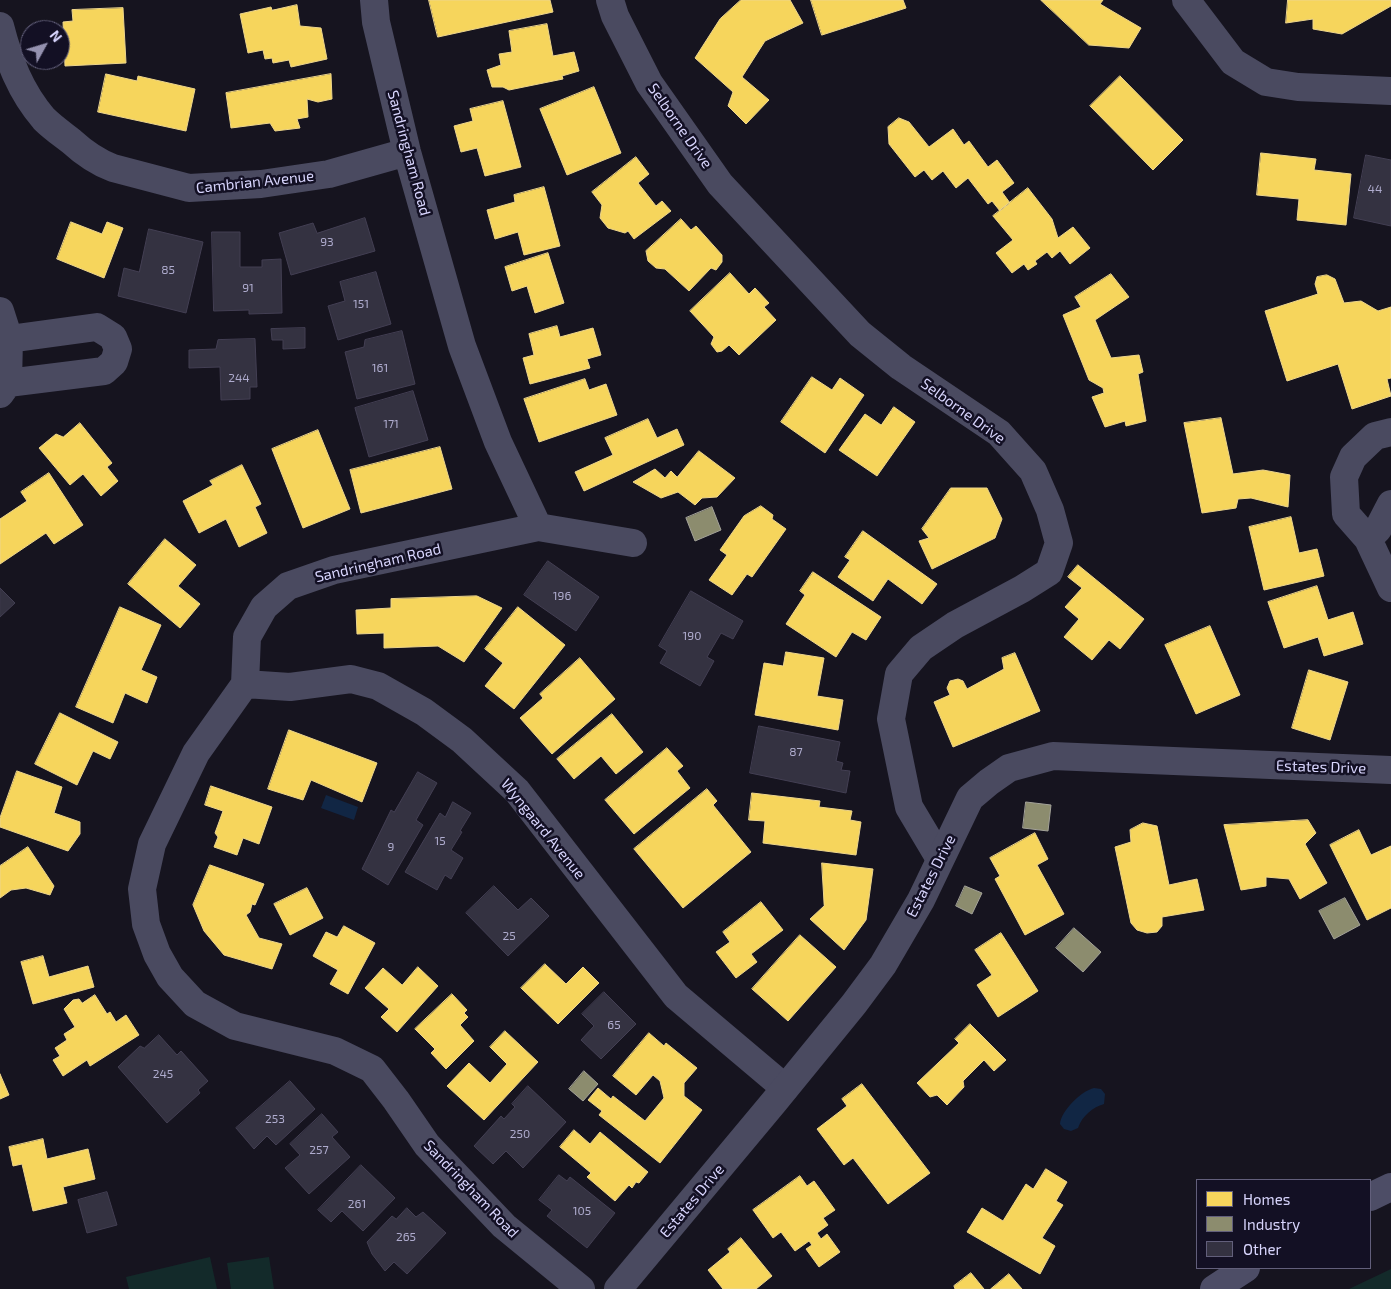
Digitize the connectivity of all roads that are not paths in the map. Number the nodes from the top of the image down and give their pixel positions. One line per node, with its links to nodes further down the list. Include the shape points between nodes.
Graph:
1 (374, 0): 6 (street, Sandringham Road, via 376,22)
2 (610, 0): 18 (street, Selborne Drive, via 649,83 720,184 860,334 902,367 999,433 1034,471 1050,510 1059,543 1049,572 921,648 899,674 892,719 909,807)
3 (1186, 0): 5 (street, via 1233,62 1266,82 1298,87)
4 (0, 26): 6 (street, Cambrian Avenue, via 8,57 21,86 45,120 78,147 113,168 189,188 261,184 329,174)
5 (1391, 91)
6 (407, 152): 12 (street, Sandringham Road, via 477,389)
7 (0, 311): 8 (street)
8 (9, 339): 9 (street); 9 (street, via 97,328 113,336 118,349 114,362 104,371)
9 (4, 389)
10 (1391, 432): 13 (street, via 1375,436 1354,457 1344,477 1346,514)
11 (1391, 504): 13 (street, via 1378,529)
12 (538, 527): 14 (street, Sandringham Road); 16 (street, Sandringham Road, via 334,570 288,586 264,607 246,637)
13 (1368, 540): 15 (street)
14 (633, 543)
15 (1391, 588)
16 (245, 684): 19 (street, Wyngaard Avenue, via 290,687 351,679 378,686 424,712 462,740 517,791 676,996); 23 (street, Sandringham Road, via 196,753 152,844 142,889 146,924 157,954 170,977 195,1004 234,1026 335,1051 372,1069 433,1152 504,1226)
17 (1391, 770): 18 (street, Estates Drive, via 1053,756 1009,768 970,798)
18 (940, 859): 19 (street, Estates Drive, via 921,900 883,965)
19 (785, 1088): 24 (street, Estates Drive)
20 (1391, 1187): 21 (main road)
21 (1371, 1197)
22 (1244, 1269): 25 (main road)
23 (581, 1289)
24 (618, 1289)
25 (1214, 1289)

